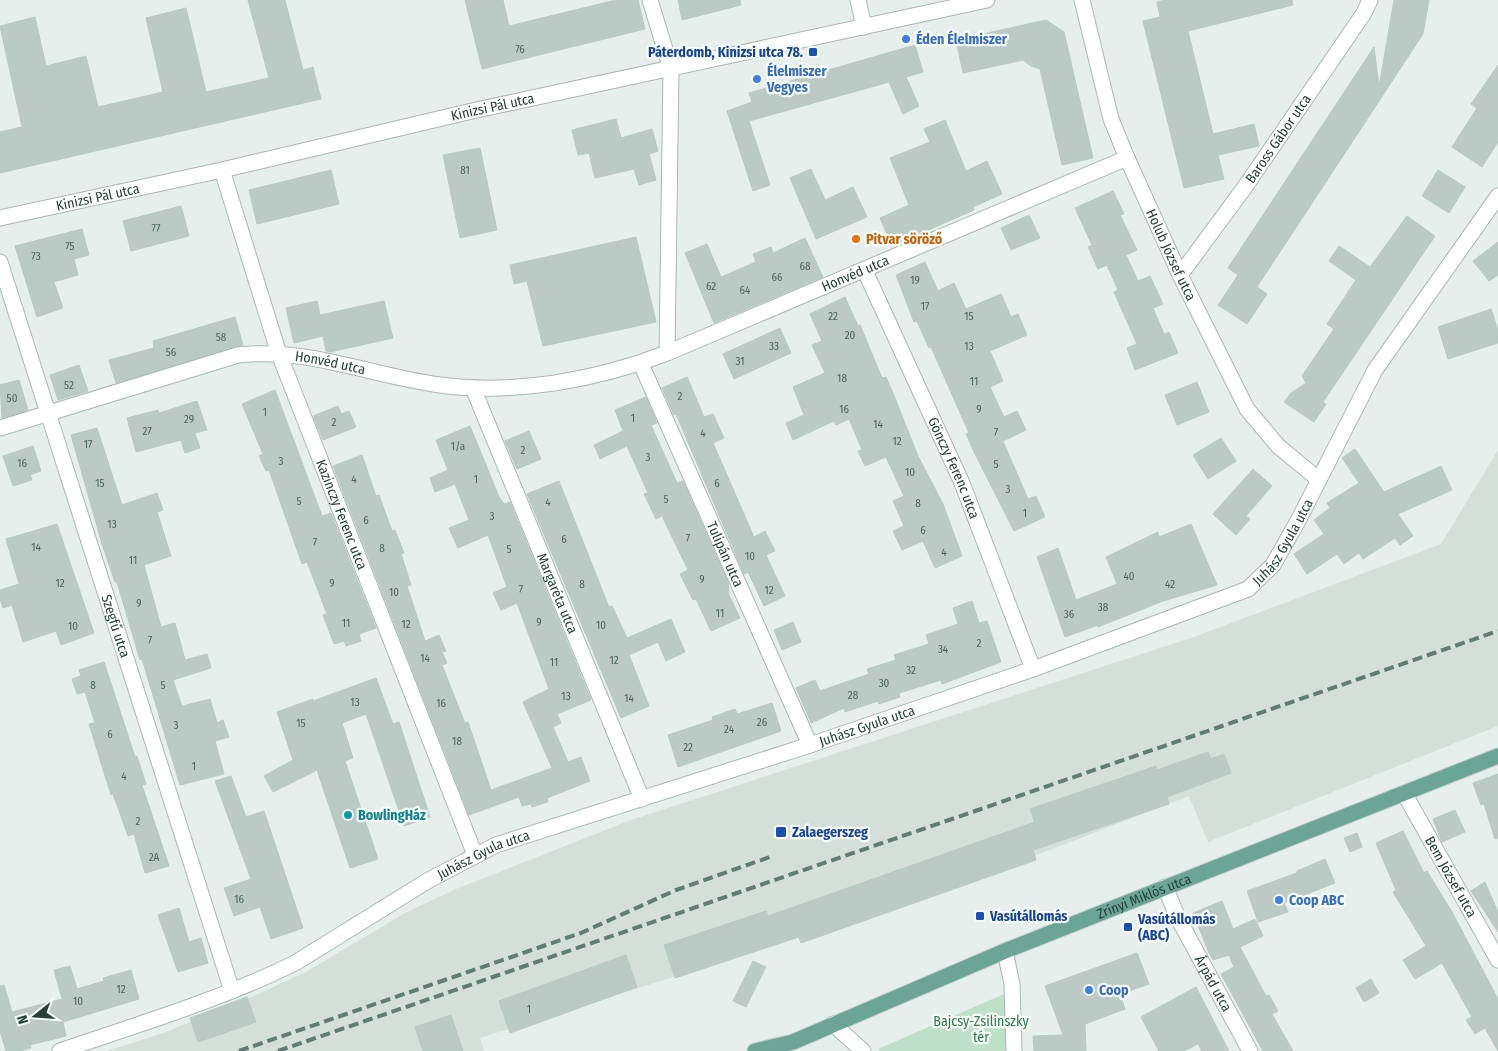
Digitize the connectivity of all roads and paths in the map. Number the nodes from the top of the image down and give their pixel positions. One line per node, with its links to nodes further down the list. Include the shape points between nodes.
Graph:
1 (650, 0): 7 (street)
2 (858, 0): 6 (street)
3 (987, 0): 6 (street, Kinizsi Pál utca)
4 (1082, 0): 8 (street, Holub József utca, via 1106,105)
5 (1370, 0): 14 (street, Baross Gábor utca, via 1245,187)
6 (864, 27): 7 (street, Kinizsi Pál utca)
7 (671, 69): 9 (street, Kinizsi Pál utca, via 472,111); 15 (street)
8 (1126, 158): 13 (street, Honvéd utca); 14 (street, Holub József utca)
9 (222, 170): 11 (street, Kinizsi Pál utca); 16 (street, Kazinczy Ferenc utca)
10 (1498, 196): 21 (street, Juhász Gyula utca, via 1375,370)
11 (0, 218)
12 (0, 262): 19 (street, Szegfű utca)
13 (864, 271): 15 (street, Honvéd utca); 22 (street, Gönczy Ferenc utca, via 962,484)
14 (1180, 275): 21 (street, Holub József utca, via 1247,409 1278,446)
15 (667, 353): 17 (street, Honvéd utca)
16 (279, 354): 18 (street, Honvéd utca, via 330,361 439,385); 19 (street, Honvéd utca, via 238,355); 27 (street, Kazinczy Ferenc utca)
17 (640, 364): 18 (street, Honvéd utca, via 551,383); 23 (street, Tulipán utca)
18 (473, 388): 26 (street, Margaréta utca)
19 (49, 414): 20 (street, Honvéd utca); 31 (street, Szegfű utca)
20 (0, 428)
21 (1318, 478): 22 (street, Juhász Gyula utca, via 1273,565 1248,589)
22 (1033, 669): 23 (street, Juhász Gyula utca)
23 (810, 745): 26 (street, Juhász Gyula utca)
24 (1498, 756): 25 (main road, Zrínyi Miklós utca)
25 (1404, 794): 28 (main road, Zrínyi Miklós utca); 30 (street, Bem József utca)
26 (642, 799): 27 (street, Juhász Gyula utca, via 505,842)
27 (475, 855): 31 (street, Juhász Gyula utca, via 295,963)
28 (1164, 887): 29 (main road, Zrínyi Miklós utca); 37 (street, Árpád utca)
29 (1005, 950): 32 (main road, Zrínyi Miklós utca); 36 (street, via 1012,984)
30 (1498, 960)
31 (232, 991): 33 (street, Juhász Gyula utca)
32 (833, 1024): 34 (main road, Zrínyi Miklós utca, via 793,1042); 35 (street)
33 (60, 1051)
34 (755, 1051)
35 (863, 1051)
36 (1014, 1051)
37 (1250, 1051)

